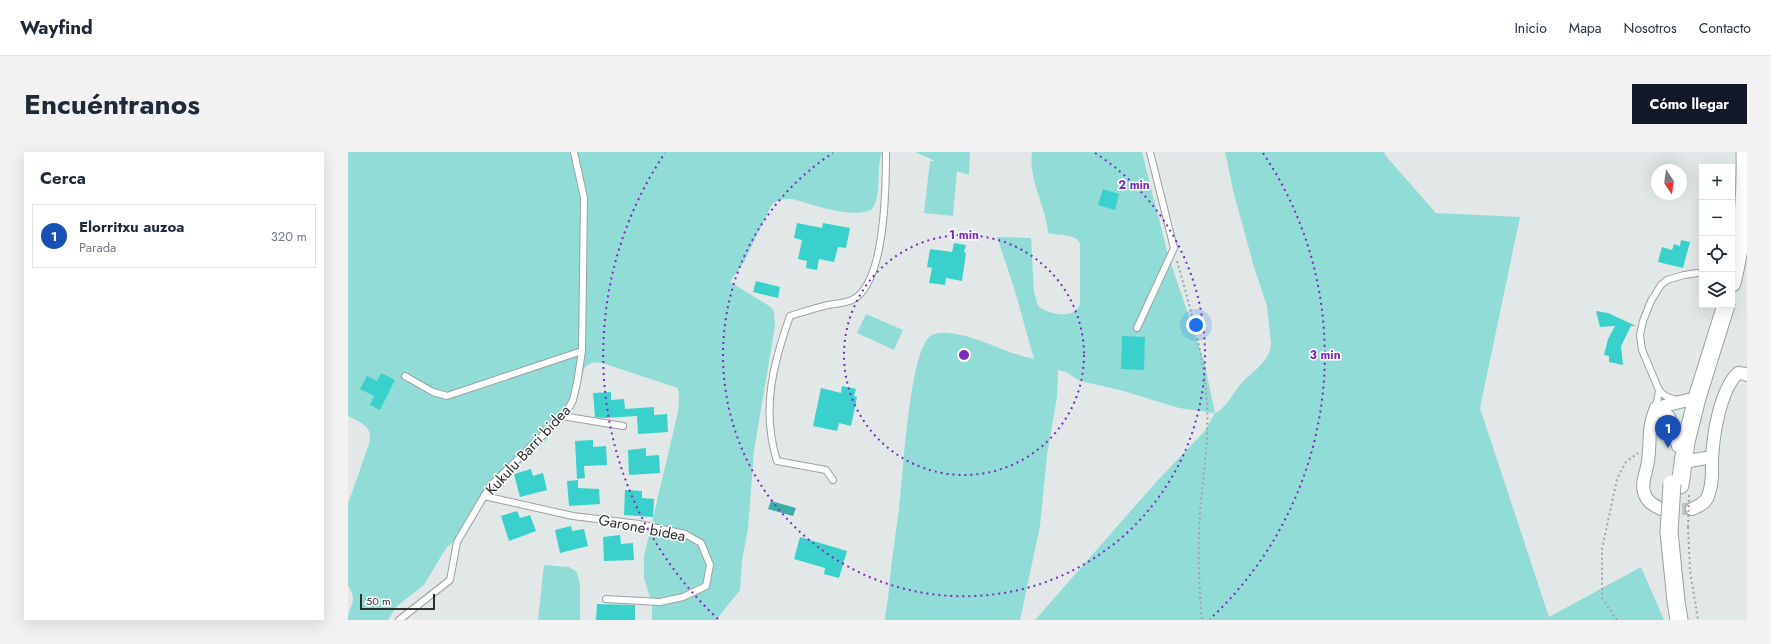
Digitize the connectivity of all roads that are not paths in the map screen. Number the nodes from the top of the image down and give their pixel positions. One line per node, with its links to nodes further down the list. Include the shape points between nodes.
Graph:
1 (574, 152): 12 (lane, Kukulu Barri bidea, via 584,198)
2 (886, 152): 23 (lane, via 886,185 879,249 872,275 861,292 852,300 790,316 778,348 771,378 769,407 772,444 777,461 826,470)
3 (1150, 152): 11 (lane, via 1174,248)
4 (1736, 152): 6 (main road)
5 (1745, 152): 7 (main road, via 1743,221)
6 (1733, 236)
7 (1735, 272)
8 (1697, 273): 15 (lane, via 1667,280 1661,285 1643,321 1640,335 1642,350)
9 (1716, 308): 16 (main road)
10 (1725, 308): 20 (main road)
11 (1137, 328)
12 (582, 351): 14 (lane, via 446,396 433,392); 18 (lane, Kukulu Barri bidea, via 573,400)
13 (1747, 375): 21 (street, via 1738,374 1731,380 1720,404)
14 (405, 376)
15 (1659, 390): 16 (lane, via 1668,398); 17 (lane)
16 (1685, 401): 17 (street); 20 (main road)
17 (1656, 408): 20 (street, via 1668,418); 26 (street, via 1650,426 1643,486 1644,493 1652,505)
18 (562, 416): 19 (lane); 25 (lane, Kukulu Barri bidea, via 490,486)
19 (623, 426)
20 (1682, 444): 21 (street); 22 (main road); 24 (main road)
21 (1709, 458): 22 (street, via 1689,461); 27 (street, via 1713,473 1708,496 1704,503)
22 (1682, 468): 24 (main road)
23 (833, 480)
24 (1680, 488): 28 (main road, bridge)
25 (484, 496): 29 (lane, Garone bidea, via 574,516 639,524 685,534 701,542 710,565 706,586 683,597 660,602); 30 (lane, Kukulu Barri bidea, via 457,542 450,580)
26 (1661, 508)
27 (1692, 509)
28 (1679, 531): 31 (main road, via 1675,593); 32 (main road, via 1680,574)
29 (606, 599)
30 (399, 620)
31 (1679, 620)
32 (1687, 620)

